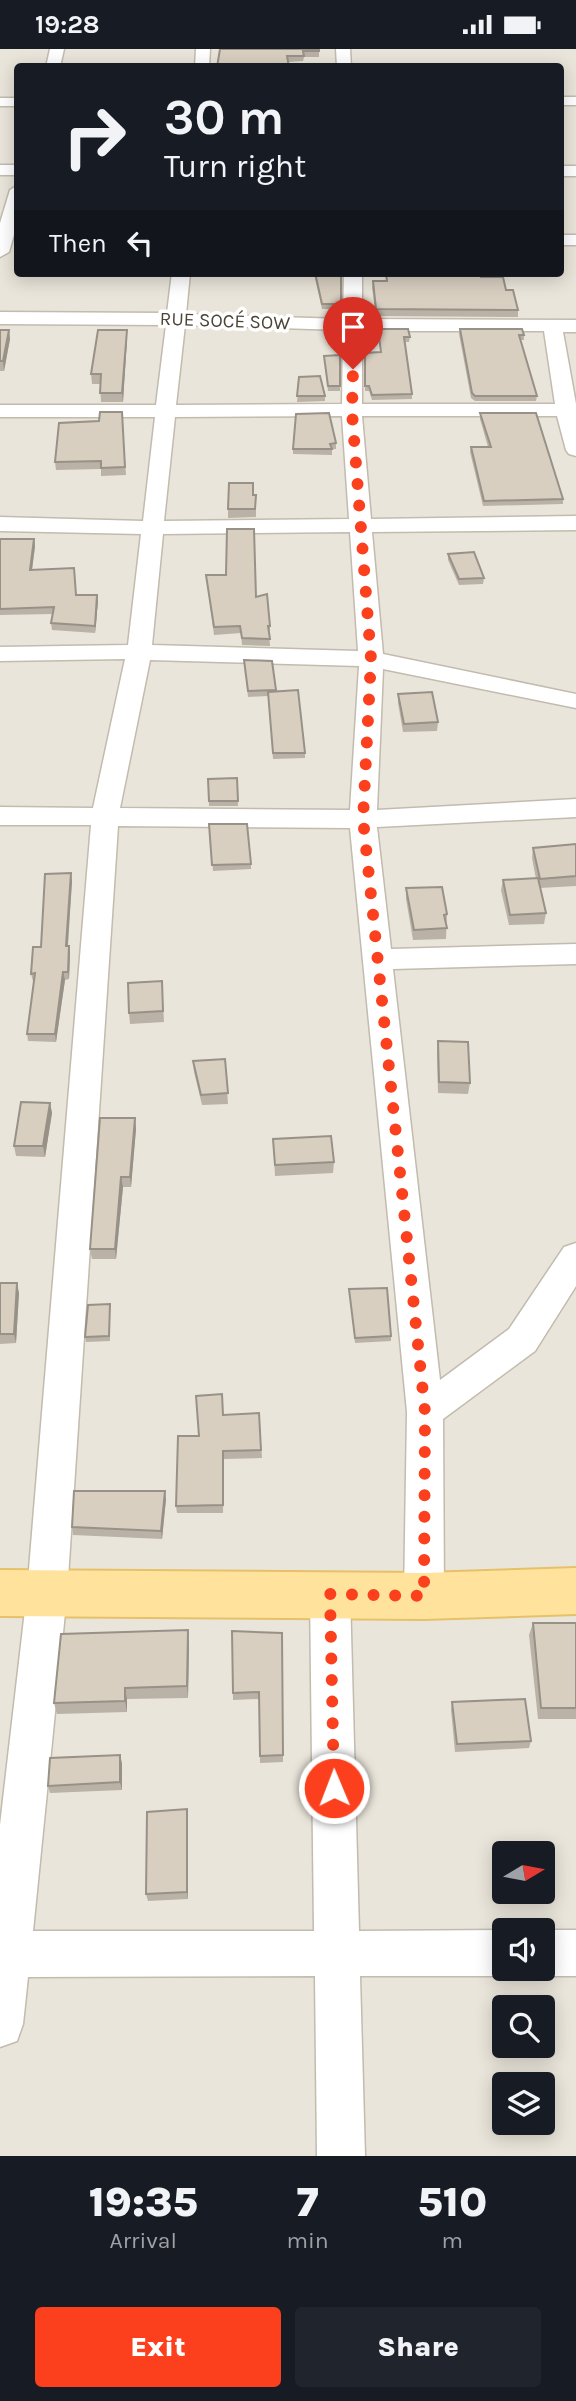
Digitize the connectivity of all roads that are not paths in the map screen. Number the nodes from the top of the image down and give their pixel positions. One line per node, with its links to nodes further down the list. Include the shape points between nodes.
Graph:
1 (6, 212): 2 (street)
2 (6, 243)
3 (181, 277): 6 (street)
4 (353, 277): 7 (street)
5 (0, 318): 6 (street, RUE SOCÉ SOW)
6 (176, 319): 7 (street, RUE SOCÉ SOW); 12 (street)
7 (354, 325): 9 (street, RUE SOCÉ SOW); 13 (street)
8 (576, 326): 9 (street, RUE SOCÉ SOW)
9 (553, 327): 10 (street)
10 (571, 410): 13 (street); 14 (street)
11 (0, 411): 12 (street)
12 (166, 412): 13 (street); 18 (street)
13 (352, 412): 17 (street)
14 (576, 450)
15 (576, 523): 17 (street)
16 (0, 524): 18 (street)
17 (360, 525): 18 (street); 21 (street)
18 (152, 528): 19 (street)
19 (139, 652): 20 (street); 21 (street); 25 (street)
20 (0, 654)
21 (371, 659): 22 (street); 26 (street)
22 (576, 701)
23 (576, 808): 26 (street)
24 (0, 815): 25 (street)
25 (105, 817): 26 (street); 33 (street)
26 (363, 819): 28 (street)
27 (576, 954): 28 (street)
28 (379, 959): 30 (street)
29 (576, 1257): 30 (street, via 522,1340)
30 (425, 1412): 35 (street)
31 (576, 1591): 35 (main road)
32 (0, 1593): 33 (main road)
33 (47, 1593): 34 (main road); 39 (street)
34 (330, 1594): 35 (main road); 40 (street)
35 (424, 1596)
36 (492, 1953): 40 (street)
37 (555, 1953): 38 (street)
38 (576, 1953)
39 (8, 1954): 40 (street); 41 (street)
40 (336, 1954): 42 (street)
41 (0, 2024)
42 (341, 2156)

